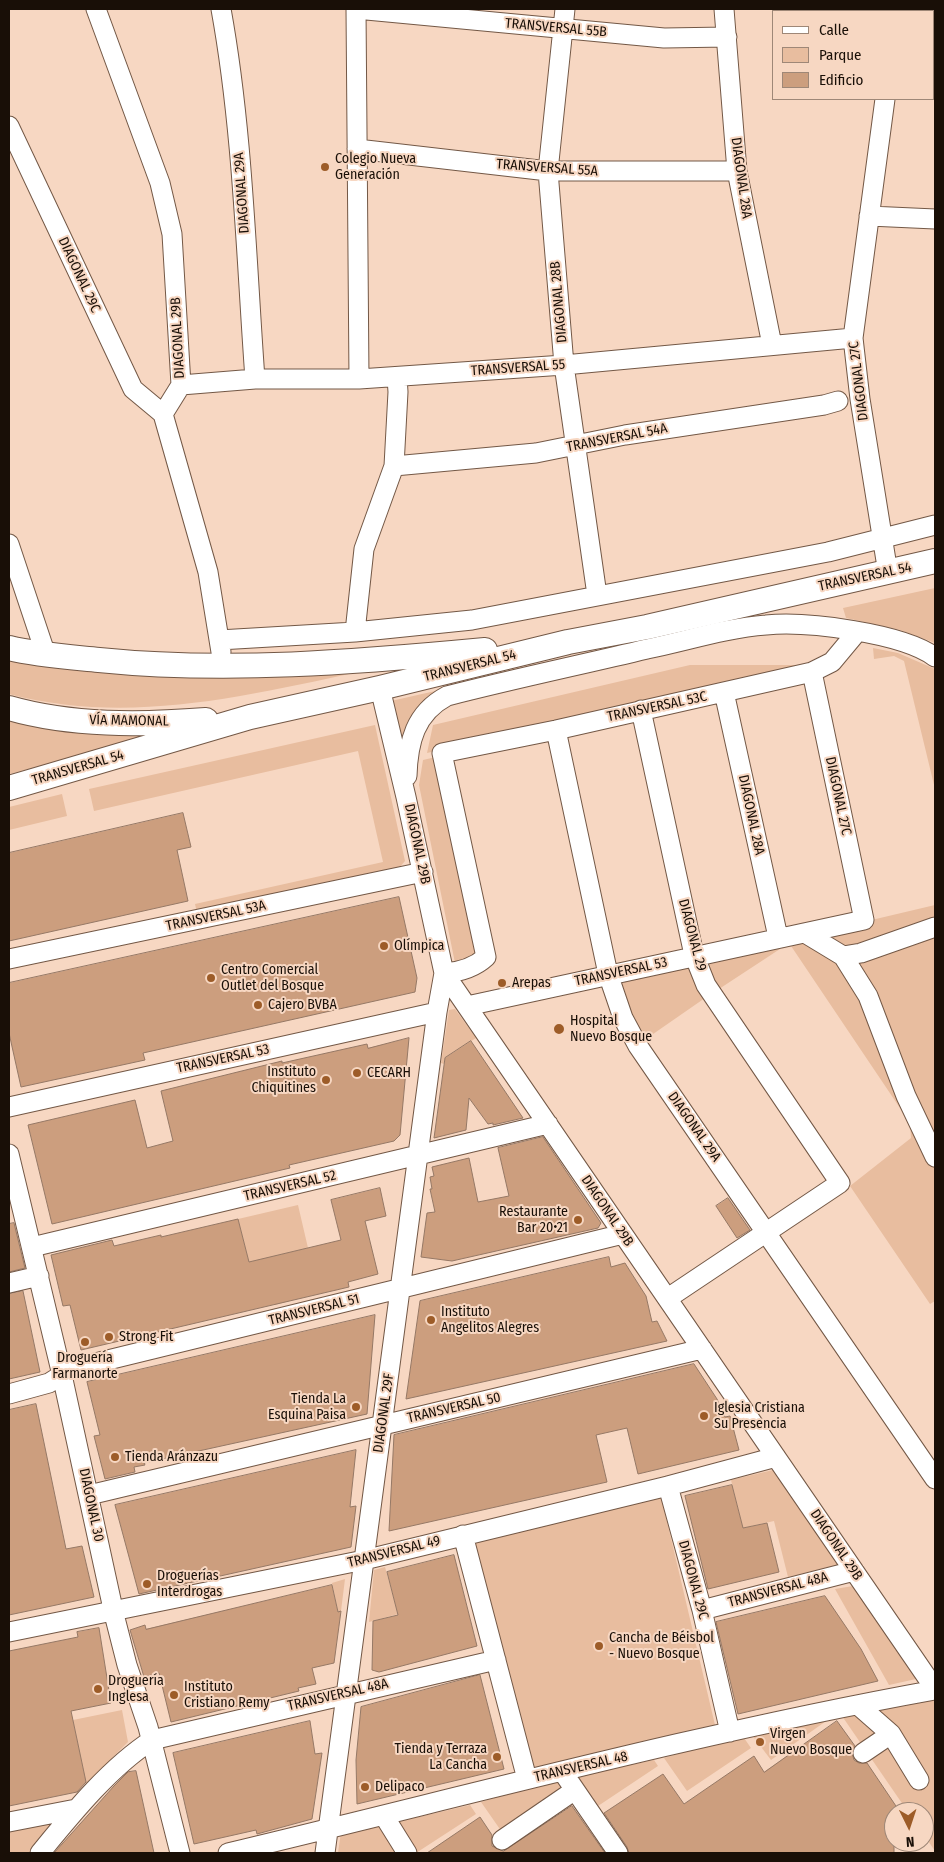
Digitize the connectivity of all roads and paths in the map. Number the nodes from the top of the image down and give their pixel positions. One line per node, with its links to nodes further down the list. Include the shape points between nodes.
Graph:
1 (96, 9): 21 (street, DIAGONAL 29B, via 160,183 172,234)
2 (220, 9): 19 (street, DIAGONAL 29A, via 229,54 239,156)
3 (356, 9): 6 (street, TRANSVERSAL 55B); 10 (street)
4 (565, 9): 6 (street, DIAGONAL 28B)
5 (724, 9): 7 (street, DIAGONAL 28A)
6 (563, 28): 7 (street, TRANSVERSAL 55B, via 664,38); 11 (street, DIAGONAL 28B)
7 (727, 37): 12 (street, DIAGONAL 28A)
8 (885, 100): 13 (street, DIAGONAL 27C)
9 (9, 126): 23 (street, DIAGONAL 29C, via 133,389)
10 (357, 149): 11 (street, TRANSVERSAL 55A); 20 (street)
11 (548, 171): 12 (street, TRANSVERSAL 55A); 17 (street, DIAGONAL 28B)
12 (737, 171): 16 (street, DIAGONAL 28A)
13 (869, 216): 14 (street); 15 (street, DIAGONAL 27C)
14 (935, 219)
15 (848, 338): 16 (street, TRANSVERSAL 55); 27 (street, DIAGONAL 27C)
16 (772, 345): 17 (street, TRANSVERSAL 55)
17 (564, 365): 18 (street, TRANSVERSAL 55); 24 (street, DIAGONAL 28B)
18 (397, 377): 20 (street, TRANSVERSAL 55); 25 (street)
19 (254, 379): 20 (street, TRANSVERSAL 55); 21 (street, TRANSVERSAL 55)
20 (359, 379)
21 (182, 385): 23 (street, DIAGONAL 29B)
22 (838, 401): 24 (street, TRANSVERSAL 54A, via 625,434)
23 (163, 414): 34 (street, via 208,572)
24 (574, 446): 25 (street, TRANSVERSAL 54A, via 536,453); 31 (street, DIAGONAL 28B)
25 (394, 466): 32 (street, via 364,549)
26 (935, 525): 27 (street)
27 (882, 540): 30 (street, DIAGONAL 27C); 31 (street)
28 (9, 544): 37 (street)
29 (935, 561): 30 (main road, TRANSVERSAL 54)
30 (888, 573): 35 (main road, TRANSVERSAL 54)
31 (597, 594): 32 (street, via 472,620)
32 (355, 632): 34 (street)
33 (857, 632): 38 (street, via 913,646); 40 (street, TRANSVERSAL 53C, via 832,662); 48 (street, via 787,624 746,628 447,696 432,705 415,728 408,753)
34 (219, 640): 39 (street)
35 (568, 642): 39 (main road, via 434,655); 41 (main road, TRANSVERSAL 54)
36 (9, 648): 37 (main road)
37 (46, 655): 39 (main road, via 157,666)
38 (935, 657)
39 (223, 667)
40 (812, 672): 42 (street, TRANSVERSAL 53C); 50 (street, DIAGONAL 27C)
41 (380, 688): 45 (main road, TRANSVERSAL 54); 48 (street, DIAGONAL 29B)
42 (724, 692): 44 (street, TRANSVERSAL 53C); 53 (street, DIAGONAL 28A)
43 (9, 708): 45 (main road, VÍA MAMONAL, via 123,724)
44 (641, 710): 46 (street, TRANSVERSAL 53C); 54 (street, DIAGONAL 29)
45 (250, 717): 47 (main road, TRANSVERSAL 54)
46 (556, 730): 57 (street, TRANSVERSAL 53C, via 442,753 486,957 458,972); 58 (street, DIAGONAL 29A)
47 (9, 788)
48 (406, 797): 49 (street, DIAGONAL 29B)
49 (423, 872): 56 (street, TRANSVERSAL 53A); 57 (street, DIAGONAL 29B)
50 (864, 920): 52 (street, TRANSVERSAL 53)
51 (935, 927): 55 (street, via 861,953)
52 (805, 933): 53 (street, TRANSVERSAL 53); 55 (street)
53 (778, 937): 54 (street, TRANSVERSAL 53)
54 (694, 955): 58 (street, TRANSVERSAL 53); 67 (street, DIAGONAL 29, via 706,985 840,1183)
55 (843, 956): 65 (street, via 868,996 906,1096)
56 (9, 959)
57 (444, 973): 59 (street, DIAGONAL 29B); 60 (street, DIAGONAL 29F)
58 (608, 974): 59 (street, TRANSVERSAL 53); 67 (street, DIAGONAL 29A, via 623,1018 638,1046)
59 (466, 1006): 62 (street, DIAGONAL 29B)
60 (437, 1012): 61 (street, TRANSVERSAL 53); 64 (street, DIAGONAL 29F)
61 (9, 1107)
62 (548, 1124): 64 (street, TRANSVERSAL 52); 68 (street, DIAGONAL 29B)
63 (9, 1154): 66 (street, DIAGONAL 30)
64 (418, 1156): 69 (street, TRANSVERSAL 52); 72 (street, DIAGONAL 29F)
65 (935, 1157)
66 (15, 1208): 69 (street, DIAGONAL 30)
67 (766, 1232): 73 (street); 79 (street, DIAGONAL 29A)
68 (623, 1234): 72 (street, TRANSVERSAL 51); 73 (street, DIAGONAL 29B)
69 (32, 1247): 70 (street, DIAGONAL 30)
70 (39, 1276): 71 (street); 75 (street, DIAGONAL 30)
71 (9, 1283)
72 (400, 1289): 75 (street, TRANSVERSAL 51, via 71,1369); 77 (street, DIAGONAL 29F)
73 (668, 1298): 74 (street, DIAGONAL 29B)
74 (702, 1349): 77 (street, TRANSVERSAL 50); 78 (street, DIAGONAL 29B)
75 (62, 1375): 76 (street, TRANSVERSAL 51, via 50,1383); 81 (street, DIAGONAL 30)
76 (9, 1394)
77 (382, 1425): 81 (street, TRANSVERSAL 50); 83 (street, DIAGONAL 29F)
78 (776, 1457): 80 (street, TRANSVERSAL 49); 84 (street, DIAGONAL 29B)
79 (935, 1479)
80 (668, 1486): 82 (street, TRANSVERSAL 49); 85 (street, DIAGONAL 29C)
81 (89, 1494): 86 (street, DIAGONAL 30)
82 (463, 1535): 83 (street, TRANSVERSAL 49); 88 (street)
83 (364, 1560): 86 (street, TRANSVERSAL 49); 90 (street, DIAGONAL 29F)
84 (854, 1571): 85 (street, TRANSVERSAL 48A); 89 (street, DIAGONAL 29B)
85 (702, 1610): 92 (street, DIAGONAL 29C)
86 (113, 1611): 87 (street, TRANSVERSAL 49); 94 (street, DIAGONAL 30)
87 (9, 1632)
88 (496, 1660): 90 (street, TRANSVERSAL 48A); 97 (street)
89 (935, 1689): 91 (street, TRANSVERSAL 48)
90 (346, 1693): 94 (street, TRANSVERSAL 48A); 103 (street, DIAGONAL 29F)
91 (858, 1705): 92 (street, TRANSVERSAL 48); 93 (street)
92 (730, 1732): 96 (street, TRANSVERSAL 48)
93 (891, 1734): 95 (street); 98 (street)
94 (152, 1740): 100 (street, via 138,1748); 106 (street, DIAGONAL 30)
95 (864, 1753)
96 (562, 1771): 97 (street, TRANSVERSAL 48); 99 (street)
97 (527, 1779): 101 (street, TRANSVERSAL 48)
98 (919, 1780)
99 (575, 1790): 104 (street); 110 (street)
100 (76, 1809): 102 (street); 105 (street)
101 (384, 1816): 103 (street, TRANSVERSAL 48); 109 (street)
102 (9, 1822)
103 (328, 1829): 107 (street, TRANSVERSAL 48); 108 (street, DIAGONAL 29F)
104 (502, 1840)
105 (40, 1853)
106 (180, 1853)
107 (228, 1853)
108 (325, 1853)
109 (407, 1853)
110 (618, 1853)

